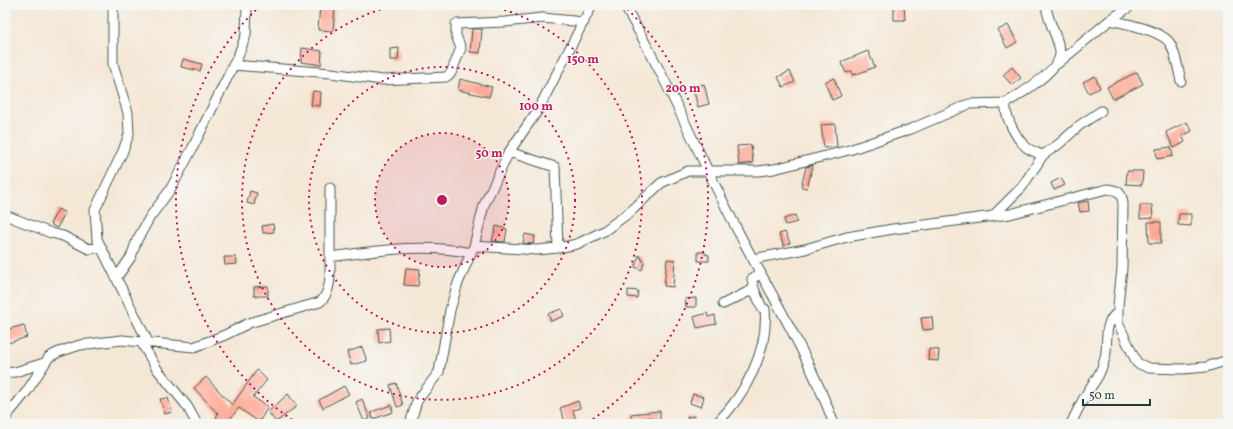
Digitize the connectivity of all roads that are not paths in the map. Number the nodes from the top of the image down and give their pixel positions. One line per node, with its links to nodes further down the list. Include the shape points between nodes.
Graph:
1 (113, 5): 20 (street, via 113,64 128,113 129,134 95,210 97,239)
2 (247, 5): 10 (street, via 246,35)
3 (592, 5): 8 (street)
4 (624, 5): 16 (street, via 665,79)
5 (1046, 5): 9 (street, via 1061,53)
6 (1132, 5): 7 (street)
7 (1110, 20): 9 (street); 11 (street, via 1131,24 1168,41)
8 (584, 22): 10 (street, via 542,18 456,24 460,48 451,73 446,77 382,80); 14 (street, via 538,110)
9 (1057, 64): 12 (street, via 1037,82)
10 (234, 65): 26 (street, via 177,176 137,240 132,257)
11 (1181, 81)
12 (1006, 103): 15 (street, via 1004,110 1010,124 1025,146); 16 (street, via 969,104 911,129 849,150 774,169)
13 (1101, 111): 15 (street)
14 (509, 152): 21 (street, via 555,167); 22 (street, via 484,205)
15 (1043, 155): 19 (street, via 1022,187)
16 (709, 171): 21 (street, via 688,171 675,176 662,183 604,231 577,244); 24 (street)
17 (330, 188): 23 (street)
18 (5, 215): 20 (street, via 63,236 89,249)
19 (992, 216): 24 (street, via 855,235 805,249); 29 (street, via 1010,214 1107,190 1119,191 1123,204)
20 (101, 247): 26 (street)
21 (558, 248): 22 (street)
22 (472, 249): 23 (street, via 418,247); 36 (street, via 450,310 439,372 417,401)
23 (330, 257): 30 (street, via 329,287 326,296 320,302 250,323 194,347)
24 (753, 259): 25 (street)
25 (761, 273): 27 (street, via 752,279); 38 (street, via 800,345)
26 (117, 277): 30 (street)
27 (754, 289): 28 (street); 37 (street, via 762,308 765,309 766,330 762,346 748,382)
28 (722, 304)
29 (1118, 312): 31 (street, via 1118,323 1137,363 1141,366 1206,367); 39 (street, via 1112,317 1108,327 1107,350 1099,375)
30 (145, 342): 32 (street, via 122,340 80,345 49,357); 35 (street, via 157,368 187,406)
31 (1228, 360)
32 (44, 363): 33 (street); 34 (street, via 27,391)
33 (5, 373)
34 (5, 418)
35 (197, 424)
36 (410, 424)
37 (716, 424)
38 (834, 424)
39 (1070, 424)

